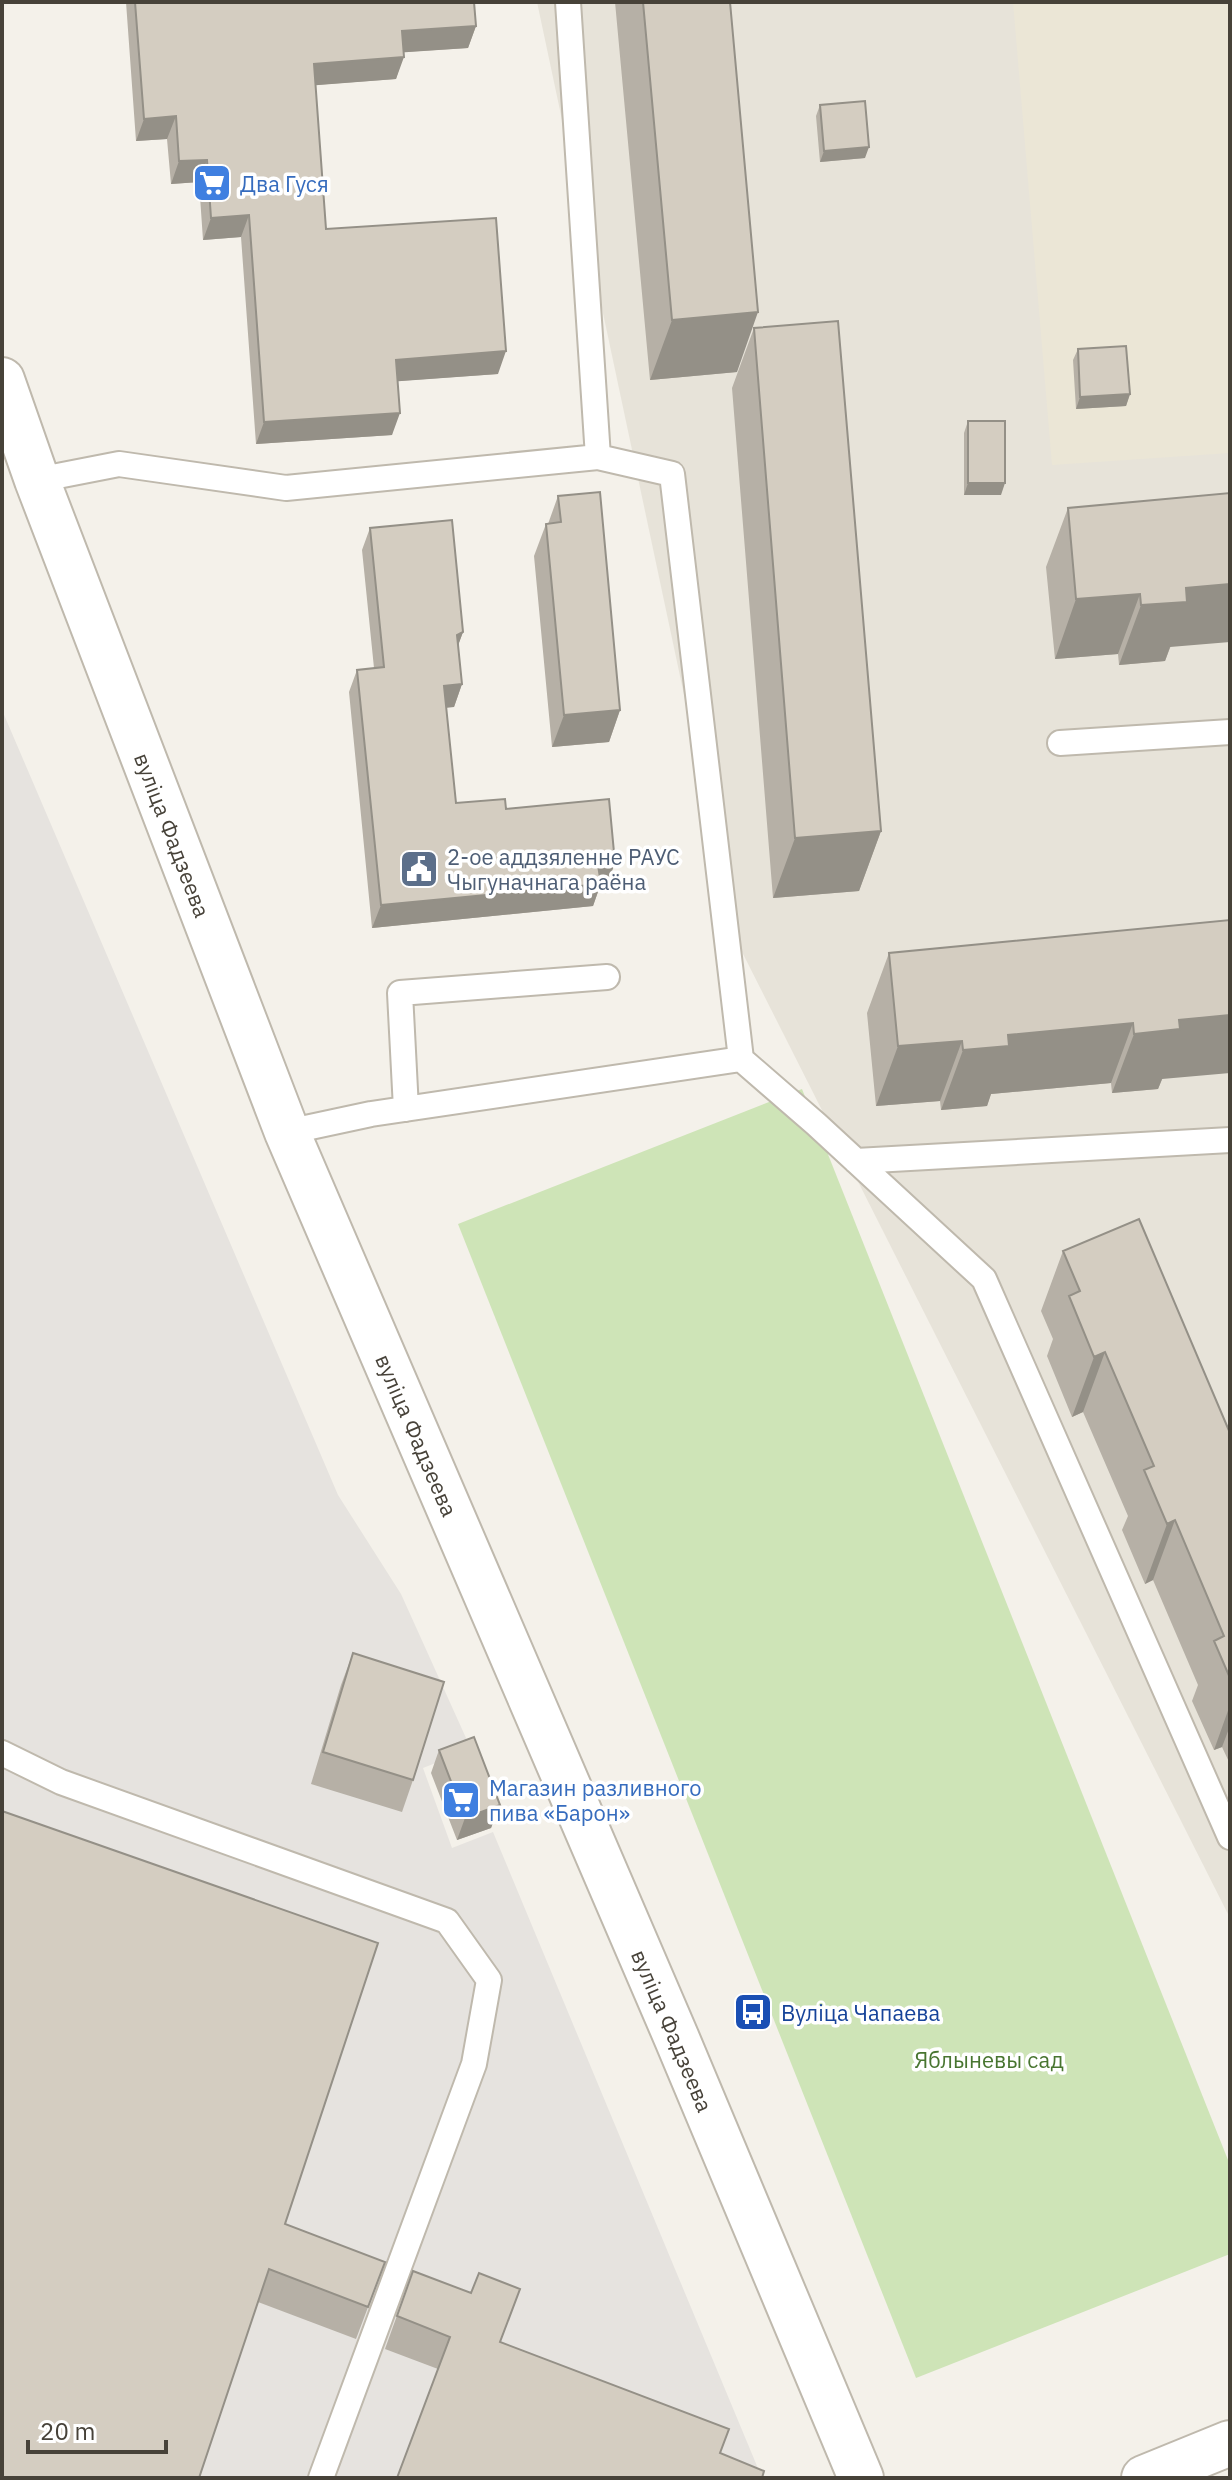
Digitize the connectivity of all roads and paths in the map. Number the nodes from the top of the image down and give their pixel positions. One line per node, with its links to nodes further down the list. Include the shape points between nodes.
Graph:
1 (568, 2): 3 (lane)
2 (2, 380): 4 (street, вуліца Фадзеева)
3 (598, 457): 4 (lane, via 286,488 119,464); 8 (lane, via 672,474)
4 (37, 480): 10 (street, вуліца Фадзеева)
5 (1230, 732): 6 (lane)
6 (1060, 743)
7 (607, 977): 9 (lane, via 400,993)
8 (741, 1059): 9 (lane); 12 (lane)
9 (406, 1109): 10 (lane)
10 (287, 1132): 17 (street, вуліца Фадзеева)
11 (1230, 1140): 12 (lane)
12 (856, 1161): 14 (lane, via 984,1279)
13 (2, 1753): 16 (lane, via 61,1782 447,1921 489,1980 474,2064)
14 (1230, 1837)
15 (1230, 2443): 18 (street)
16 (321, 2478)
17 (861, 2478)
18 (1144, 2478)

